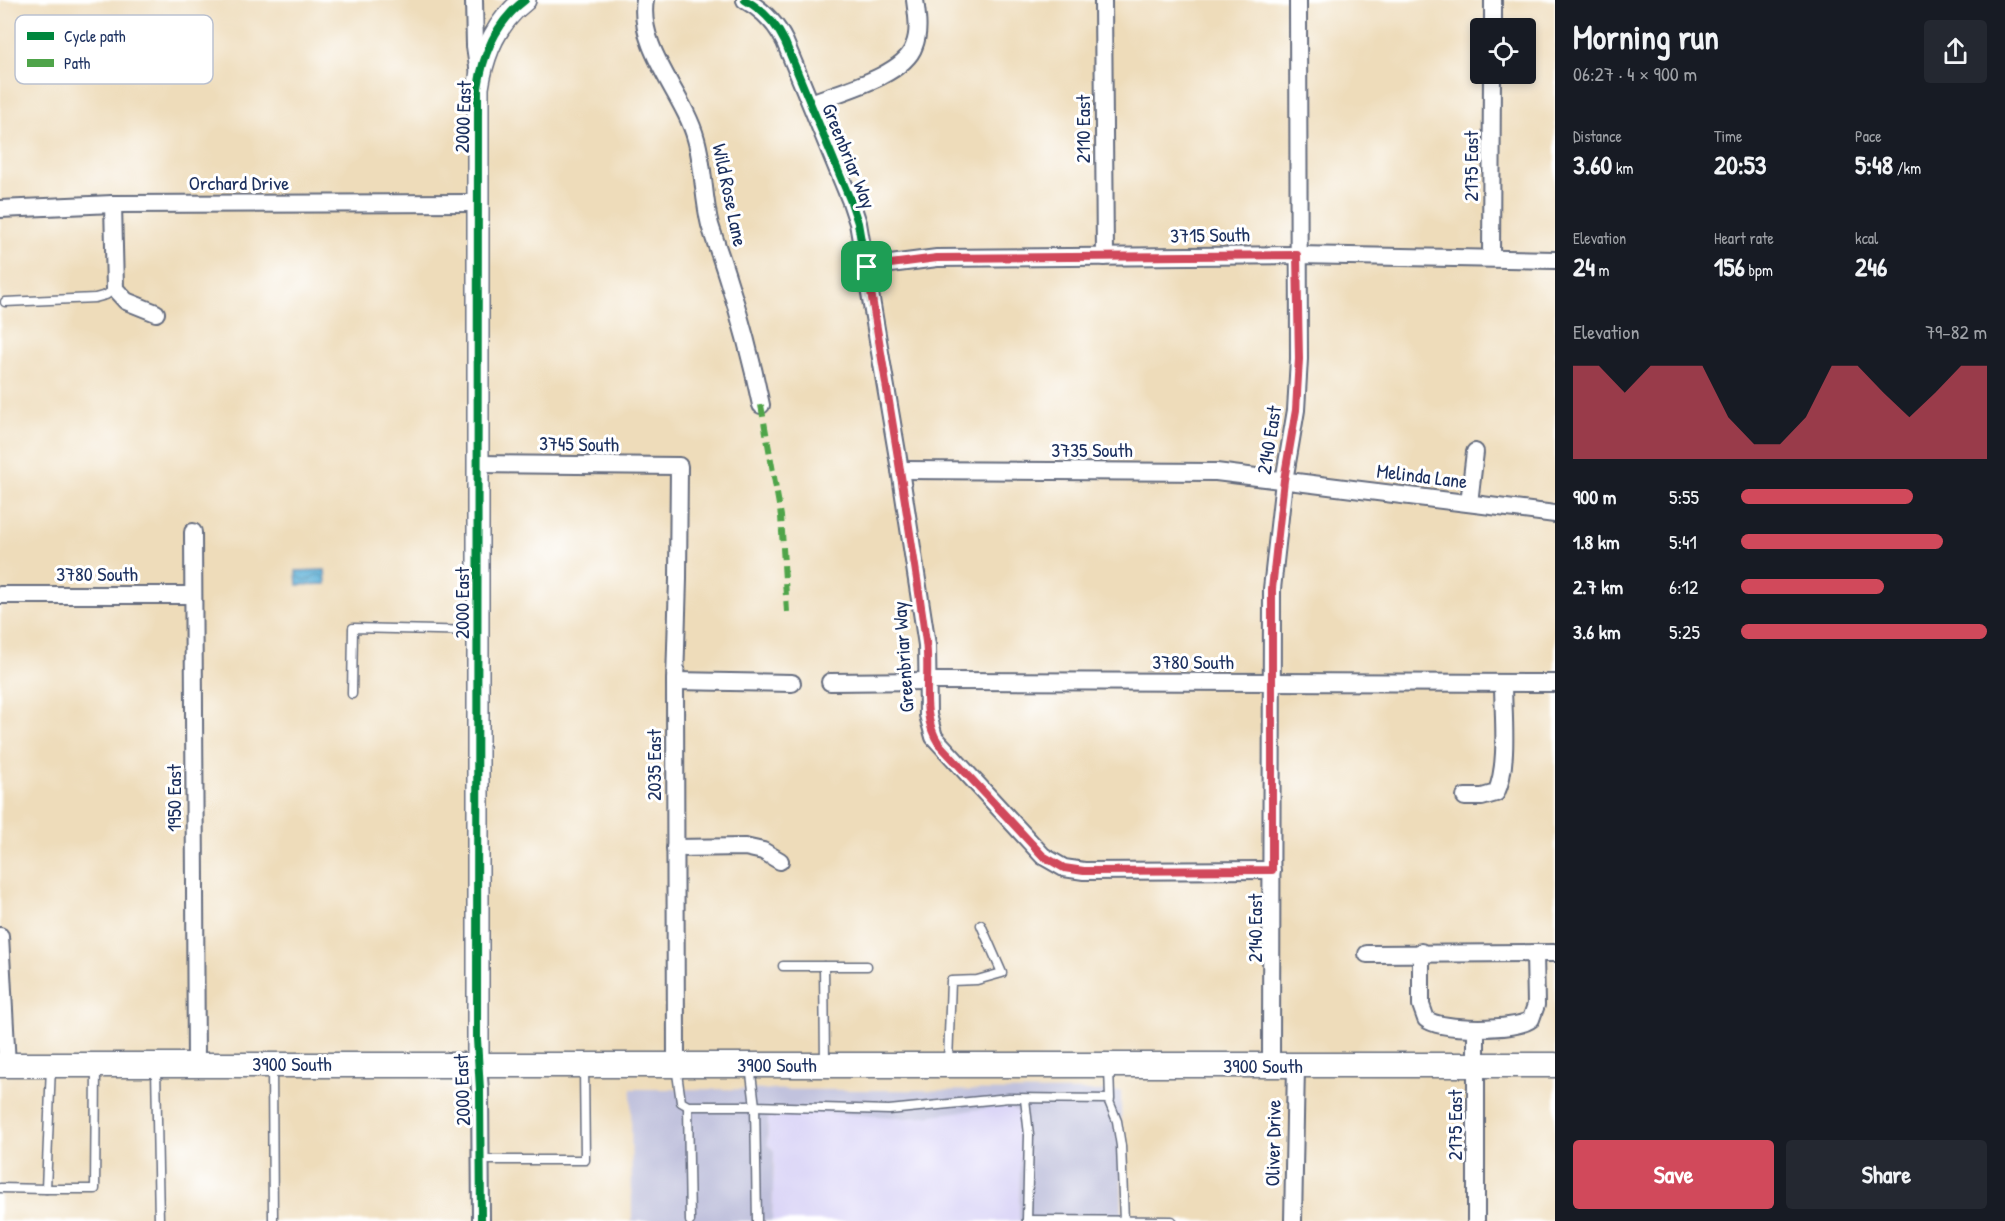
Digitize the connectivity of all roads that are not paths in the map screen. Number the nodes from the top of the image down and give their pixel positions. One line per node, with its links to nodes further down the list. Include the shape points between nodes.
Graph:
1 (474, 0): 10 (street, 2000 East)
2 (525, 0): 10 (street, 2000 East, via 496,33)
3 (645, 0): 24 (street, Wild Rose Lane, via 646,30 696,139 710,221)
4 (745, 0): 12 (street, Greenbriar Way, via 780,31)
5 (915, 0): 12 (street, via 918,23 914,47 900,65)
6 (1103, 0): 17 (street, 2110 East)
7 (1298, 0): 16 (street, 2140 East)
8 (1493, 0): 9 (street)
9 (1493, 18)
10 (480, 77): 13 (street, 2000 East)
11 (1492, 84): 18 (street, 2175 East)
12 (811, 103): 20 (street, Greenbriar Way, via 851,202)
13 (478, 203): 14 (street, Orchard Drive); 26 (street, 2000 East)
14 (113, 204): 15 (street, Orchard Drive); 21 (street)
15 (0, 209)
16 (1297, 255): 17 (street, 3715 South); 18 (street, 3715 South); 29 (street, 2140 East, via 1299,359 1296,410)
17 (1105, 257): 20 (street, 3715 South, via 937,258)
18 (1491, 258): 19 (street, 3715 South)
19 (1555, 260)
20 (867, 267): 28 (street, Greenbriar Way)
21 (115, 289): 22 (lane, via 95,298); 23 (street, via 126,301)
22 (5, 302)
23 (156, 313)
24 (761, 405)
25 (1474, 452): 30 (street)
26 (478, 464): 27 (street, 3745 South); 35 (street, 2000 East)
27 (679, 466): 36 (street, 2035 East)
28 (900, 470): 29 (street, 3735 South, via 1216,472); 37 (street, Greenbriar Way, via 927,645)
29 (1284, 480): 30 (street, Melinda Lane); 40 (street, 2140 East, via 1272,589)
30 (1469, 503): 31 (street, Melinda Lane)
31 (1555, 514)
32 (193, 532): 34 (street, 1950 East)
33 (0, 595): 34 (street, 3780 South)
34 (193, 595): 63 (street, 1950 East)
35 (478, 631): 43 (lane, via 353,628); 64 (street, 2000 East)
36 (675, 681): 39 (street); 45 (street, 2035 East)
37 (927, 681): 38 (street, 3780 South); 40 (street, 3780 South); 47 (street, Greenbriar Way, via 929,723 939,744 1055,865 1084,871)
38 (830, 682)
39 (792, 683)
40 (1272, 683): 41 (street, 3780 South); 47 (street, 2140 East)
41 (1503, 683): 42 (street, 3780 South); 44 (street, via 1501,783 1496,793)
42 (1555, 683)
43 (352, 694)
44 (1465, 797)
45 (675, 848): 46 (street, via 745,847); 66 (street, 2035 East)
46 (780, 861)
47 (1272, 870): 73 (street, 2140 East)
48 (981, 925): 69 (lane, via 1002,973 977,980 951,981)
49 (0, 936): 60 (street)
50 (1421, 952): 51 (street); 53 (street); 57 (street, via 1421,1005 1426,1019 1440,1026)
51 (1535, 953): 52 (street); 57 (street, via 1536,1005 1531,1019 1519,1026)
52 (1555, 953)
53 (1367, 954)
54 (783, 966): 55 (lane)
55 (824, 966): 56 (lane); 68 (lane)
56 (867, 966)
57 (1476, 1029): 71 (street, 2175 East)
58 (96, 1064): 61 (main road, 3900 South); 62 (main road, 3900 South); 81 (lane, via 95,1189)
59 (272, 1064): 63 (main road, 3900 South); 64 (main road, 3900 South); 84 (lane)
60 (4, 1065): 61 (main road, 3900 South)
61 (51, 1065): 81 (lane)
62 (156, 1065): 63 (main road, 3900 South); 83 (lane)
63 (196, 1065)
64 (478, 1065): 65 (main road, 3900 South); 79 (street, 2000 East)
65 (584, 1065): 66 (main road, 3900 South); 79 (lane, via 585,1160)
66 (676, 1065): 67 (main road, 3900 South); 77 (lane, via 681,1102)
67 (750, 1065): 68 (main road, 3900 South); 78 (lane)
68 (825, 1065): 69 (main road, 3900 South)
69 (948, 1065): 70 (main road, 3900 South)
70 (1108, 1065): 73 (main road, 3900 South); 76 (lane)
71 (1476, 1065): 72 (main road, 3900 South); 74 (main road, 3900 South); 91 (street, 2175 East)
72 (1555, 1065)
73 (1271, 1066): 74 (main road, 3900 South)
74 (1296, 1066): 90 (street, Oliver Drive)
75 (1024, 1099): 76 (lane); 78 (lane, via 889,1110); 82 (lane, via 1029,1136)
76 (1108, 1099): 88 (lane, via 1117,1120 1121,1146)
77 (688, 1106): 78 (lane); 86 (lane)
78 (755, 1106): 87 (lane)
79 (480, 1160): 85 (street, 2000 East)
80 (0, 1188): 81 (lane)
81 (46, 1189)
82 (1027, 1220): 88 (lane)
83 (159, 1221)
84 (273, 1221)
85 (481, 1221)
86 (690, 1221)
87 (756, 1221)
88 (1124, 1221): 89 (lane)
89 (1172, 1221)
90 (1293, 1221)
91 (1476, 1221)

